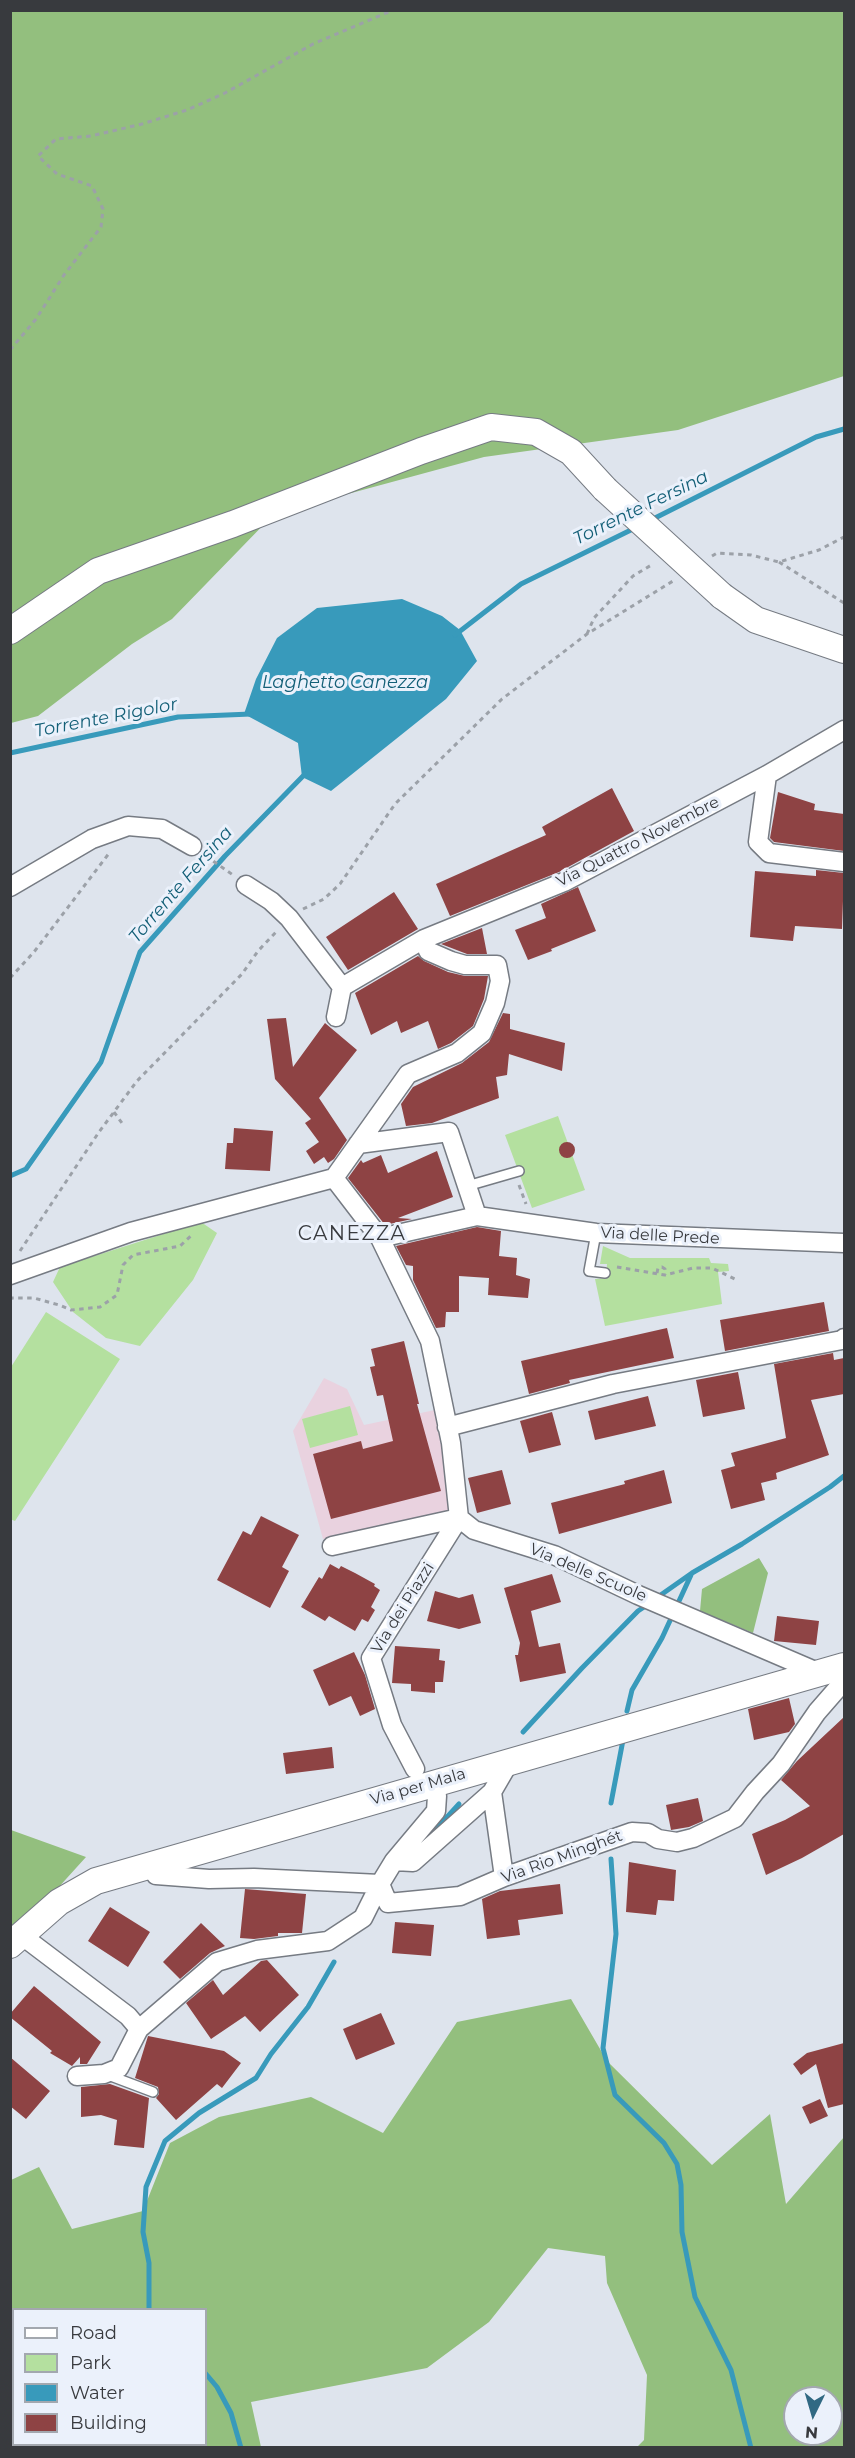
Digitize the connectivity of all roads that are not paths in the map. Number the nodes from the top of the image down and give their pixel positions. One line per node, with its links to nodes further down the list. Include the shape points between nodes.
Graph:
1 (10, 631): 2 (main road, bridge, via 98,571 490,427 536,432 571,452 605,489 722,596 756,620)
2 (844, 650)
3 (844, 730): 4 (street, Via Quattro Novembre)
4 (767, 775): 6 (street, via 758,842 769,854); 9 (street, Via Quattro Novembre, via 564,882)
5 (192, 846): 8 (street, via 162,829 128,826 92,838)
6 (844, 862)
7 (246, 885): 10 (street, via 290,918)
8 (10, 887)
9 (424, 939): 10 (street, Via Quattro Novembre); 12 (street, via 428,951 451,961 465,965 497,964 500,981 495,1003 482,1033 458,1053 408,1074)
10 (342, 987): 11 (street)
11 (336, 1017)
12 (358, 1144): 14 (street); 15 (street, via 449,1132)
13 (517, 1171): 15 (lane)
14 (334, 1178): 18 (street); 20 (street)
15 (467, 1186): 16 (street)
16 (477, 1216): 17 (street, Via delle Prede); 18 (street)
17 (596, 1233): 19 (street, Via delle Prede); 21 (lane, via 589,1271)
18 (380, 1238): 23 (street, via 430,1341)
19 (844, 1243)
20 (13, 1267)
21 (607, 1270)
22 (844, 1338): 23 (street, via 613,1384)
23 (447, 1427): 24 (street)
24 (459, 1518): 25 (street); 26 (street, Via delle Scuole, via 474,1530 554,1555 680,1613); 28 (street, Via dei Piazzi, via 371,1658 392,1725)
25 (332, 1546)
26 (837, 1674): 27 (main road, Via per Mala); 33 (street, Via Rio Minghét, via 817,1712 781,1764 735,1818 677,1842 632,1832)
27 (510, 1761): 29 (street); 32 (main road, Via per Mala)
28 (415, 1769)
29 (492, 1792): 31 (street, via 413,1862); 33 (street)
30 (437, 1796): 31 (street, via 436,1811)
31 (394, 1861): 34 (street)
32 (150, 1865): 34 (street, via 156,1875 188,1878); 35 (main road, Via per Mala, via 96,1881 59,1902)
33 (504, 1876): 34 (street, Via Rio Minghét, via 460,1896 388,1903)
34 (380, 1884): 36 (street, via 363,1918 328,1941 256,1950 217,1962)
35 (16, 1940): 36 (street, via 128,2016)
36 (139, 2030): 37 (street, via 119,2068)
37 (105, 2074): 38 (street); 39 (lane)
38 (77, 2076)
39 (153, 2092)

